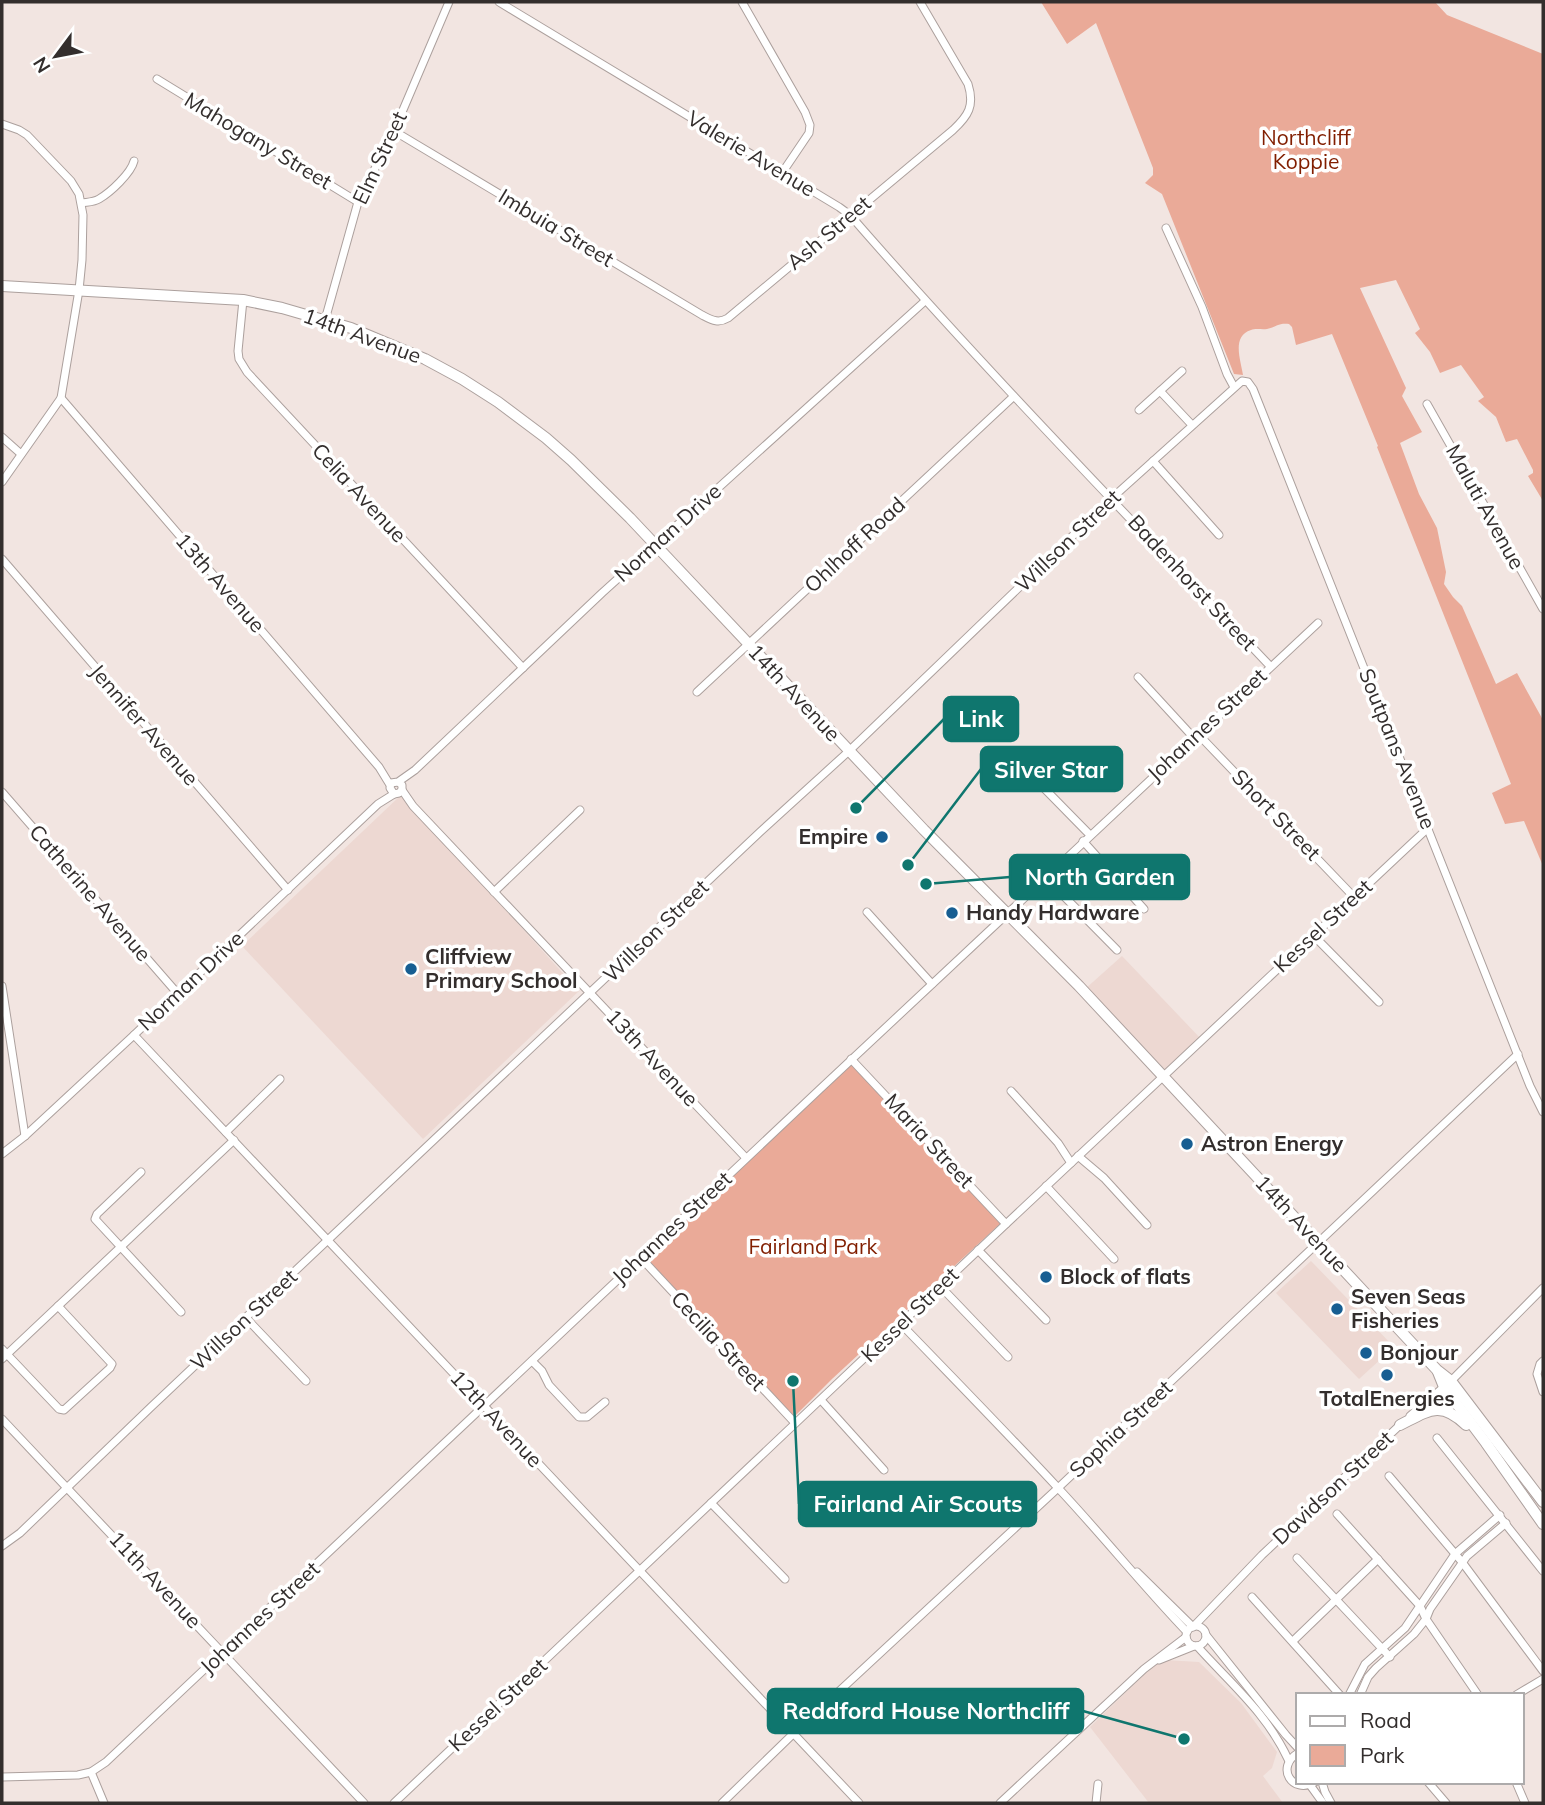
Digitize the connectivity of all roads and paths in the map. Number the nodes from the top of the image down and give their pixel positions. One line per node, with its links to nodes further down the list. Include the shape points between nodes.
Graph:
1 (449, 2): 7 (street, Elm Street)
2 (499, 2): 9 (street, Valerie Avenue)
3 (741, 2): 9 (street, via 810,125 808,136)
4 (920, 2): 12 (street, Ash Street, via 968,84 971,105 953,131)
5 (157, 79): 10 (street, Mahogany Street)
6 (2, 124): 11 (street, via 27,135 71,181)
7 (394, 131): 10 (street, Elm Street); 19 (street, Imbuia Street)
8 (134, 161): 11 (street, via 129,172 101,198)
9 (782, 173): 12 (street, Valerie Avenue)
10 (358, 202): 18 (street, Elm Street)
11 (82, 203): 15 (street)
12 (850, 215): 17 (street, Valerie Avenue); 19 (street, Ash Street)
13 (1166, 228): 22 (street)
14 (2, 286): 15 (main road, 14th Avenue)
15 (79, 290): 16 (main road, 14th Avenue); 25 (street)
16 (243, 300): 18 (main road, 14th Avenue); 41 (street, Celia Avenue, via 238,351 247,372)
17 (925, 301): 20 (street, Valerie Avenue); 35 (street, Norman Drive)
18 (325, 320): 35 (main road, 14th Avenue, via 425,359 498,402 547,438)
19 (719, 322)
20 (969, 349): 24 (street, Badenhorst Street)
21 (1182, 371): 23 (street)
22 (1234, 387): 28 (street, Willson Street); 50 (street, Soutpans Avenue, via 1243,381 1252,386)
23 (1160, 391): 27 (street); 28 (street)
24 (1013, 397): 33 (street, Badenhorst Street); 39 (street, Ohlhoff Road)
25 (61, 398): 30 (street); 47 (street, 13th Avenue)
26 (1427, 404): 37 (street, Maluti Avenue)
27 (1139, 410)
28 (1192, 425): 31 (street, Willson Street)
29 (3, 440): 30 (street)
30 (21, 454): 32 (street)
31 (1153, 461): 33 (street, Willson Street); 34 (street)
32 (2, 482)
33 (1112, 498): 40 (street, Badenhorst Street); 45 (street, Willson Street)
34 (1219, 535)
35 (654, 545): 39 (main road, 14th Avenue); 41 (street, Norman Drive)
36 (2, 559): 54 (street, Jennifer Avenue)
37 (1543, 609)
38 (1318, 623): 40 (street, Johannes Street)
39 (748, 645): 43 (street, Ohlhoff Road); 45 (main road, 14th Avenue)
40 (1270, 666): 44 (street, Johannes Street)
41 (523, 668): 47 (street, Norman Drive)
42 (1138, 677): 44 (street, Short Street)
43 (697, 692)
44 (1196, 736): 51 (street, Johannes Street); 56 (street, Short Street)
45 (849, 751): 59 (main road, 14th Avenue); 64 (street, Willson Street)
46 (1037, 782): 51 (street)
47 (396, 788): 54 (street, Norman Drive); 55 (street, 13th Avenue)
48 (2, 792): 65 (street, Catherine Avenue)
49 (580, 810): 55 (street)
50 (1428, 828): 56 (street, Kessel Street); 68 (street, Soutpans Avenue)
51 (1090, 835): 52 (street, Johannes Street)
52 (1083, 841): 53 (street, Johannes Street); 57 (street)
53 (1045, 877): 59 (street, Johannes Street); 61 (street)
54 (288, 890): 65 (street, Norman Drive)
55 (494, 892): 64 (street, 13th Avenue)
56 (1354, 897): 60 (street, Kessel Street)
57 (1144, 909)
58 (867, 912): 62 (street)
59 (1006, 913): 62 (street, Johannes Street); 70 (main road, 14th Avenue)
60 (1313, 935): 66 (street); 70 (street, Kessel Street)
61 (1117, 950)
62 (932, 984): 69 (street, Johannes Street)
63 (2, 986): 75 (street)
64 (591, 993): 79 (street, 13th Avenue); 85 (street, Willson Street)
65 (178, 994): 67 (street, Norman Drive)
66 (1379, 1002)
67 (134, 1035): 74 (street, 12th Avenue); 75 (street, Norman Drive)
68 (1518, 1054): 73 (street, Soutpans Avenue); 86 (street, Sophia Street)
69 (851, 1059): 79 (street, Johannes Street); 83 (street, Maria Street)
70 (1164, 1077): 78 (street, Kessel Street); 86 (main road, 14th Avenue)
71 (280, 1079): 74 (street)
72 (1012, 1091): 80 (street)
73 (1543, 1112)
74 (226, 1132): 76 (street, 12th Avenue)
75 (24, 1136): 77 (street, Norman Drive)
76 (234, 1140): 85 (street, 12th Avenue); 87 (street)
77 (2, 1154)
78 (1078, 1156): 80 (street, Kessel Street); 84 (street)
79 (747, 1158): 89 (street, Johannes Street)
80 (1071, 1163): 82 (street, Kessel Street)
81 (141, 1172): 87 (street, via 95,1217)
82 (1046, 1186): 83 (street, Kessel Street); 90 (street)
83 (1006, 1224): 88 (street, Kessel Street)
84 (1147, 1225)
85 (329, 1240): 95 (street, Willson Street); 107 (street, 12th Avenue)
86 (1319, 1242): 103 (main road, 14th Avenue); 116 (street, Sophia Street)
87 (120, 1247): 93 (street); 94 (street)
88 (978, 1250): 91 (street, Kessel Street); 96 (street)
89 (641, 1258): 100 (street, Johannes Street); 109 (street, Cecilia Street)
90 (1114, 1259)
91 (940, 1286): 97 (street, Kessel Street); 99 (street)
92 (1542, 1292): 103 (street, Davidson Street)
93 (58, 1306): 98 (street); 98 (street, via 112,1365 64,1410)
94 (181, 1312)
95 (246, 1318): 102 (street); 115 (street, Willson Street)
96 (1046, 1320)
97 (901, 1324): 105 (street, Kessel Street); 116 (street)
98 (3, 1354)
99 (1008, 1357)
100 (532, 1361): 106 (street, via 579,1418 587,1418); 107 (street, Johannes Street)
101 (1543, 1361): 104 (street, via 1537,1374)
102 (306, 1381)
103 (1447, 1384): 110 (street, Davidson Street); 112 (main road, 14th Avenue); 117 (main road, 14th Avenue)
104 (1543, 1392)
105 (821, 1400): 109 (street, Kessel Street); 113 (street)
106 (605, 1402)
107 (484, 1406): 129 (street, 12th Avenue); 141 (street, Johannes Street)
108 (2, 1419): 115 (street, 11th Avenue)
109 (795, 1423): 118 (street, Kessel Street)
110 (1400, 1425): 112 (main road, via 1433,1409 1448,1412); 133 (street, Davidson Street)
111 (1437, 1438): 120 (street)
112 (1486, 1443): 122 (main road, 14th Avenue)
113 (884, 1470)
114 (1389, 1476): 124 (street)
115 (67, 1488): 123 (street, Willson Street); 141 (street, 11th Avenue)
116 (1058, 1488): 136 (street); 151 (street, Sophia Street)
117 (1543, 1502)
118 (711, 1503): 129 (street, Kessel Street); 130 (street)
119 (1338, 1514): 126 (street)
120 (1500, 1515): 121 (street); 124 (street)
121 (1506, 1522): 127 (street); 128 (street)
122 (1543, 1524)
123 (2, 1546)
124 (1454, 1555): 127 (street); 134 (street)
125 (1297, 1558): 132 (street)
126 (1378, 1559): 132 (street); 134 (street)
127 (1462, 1562): 135 (street); 144 (street)
128 (1543, 1571)
129 (639, 1572): 151 (street, 12th Avenue); 165 (street, Kessel Street)
130 (785, 1579)
131 (1252, 1597): 138 (street)
132 (1336, 1600): 138 (street); 140 (street)
133 (1215, 1602): 136 (street, Davidson Street); 137 (street, Davidson Street)
134 (1420, 1606): 135 (street); 140 (street, via 1405,1628)
135 (1426, 1619): 142 (street); 149 (street)
136 (1190, 1630): 137 (street, via 1201,1627); 139 (street, via 1188,1642); 143 (street, Davidson Street)
137 (1205, 1634): 139 (street, via 1205,1641); 152 (street)
138 (1293, 1641): 146 (street)
139 (1196, 1646): 143 (street, Davidson Street); 154 (street, via 1247,1697)
140 (1381, 1648): 142 (street); 147 (street, via 1365,1664)
141 (223, 1653): 155 (street, Johannes Street); 164 (street, 11th Avenue)
142 (1390, 1657): 148 (street, via 1368,1677)
143 (1144, 1669): 168 (street, Davidson Street)
144 (1543, 1671)
145 (1543, 1679): 150 (street)
146 (1338, 1693)
147 (1350, 1693)
148 (1361, 1693)
149 (1477, 1693)
150 (1519, 1693)
151 (793, 1734): 166 (street, Sophia Street); 167 (street, 12th Avenue)
152 (1296, 1748)
153 (1296, 1753): 154 (street)
154 (1289, 1761): 158 (street, via 1290,1779)
155 (91, 1772): 156 (street); 163 (street)
156 (2, 1777)
157 (1098, 1784): 169 (street)
158 (1296, 1784)
159 (1312, 1784): 170 (street)
160 (1323, 1784): 171 (street)
161 (1430, 1784): 172 (street)
162 (1517, 1784): 173 (street)
163 (104, 1803)
164 (364, 1803)
165 (394, 1803)
166 (722, 1803)
167 (859, 1803)
168 (1000, 1803)
169 (1096, 1803)
170 (1323, 1803)
171 (1331, 1803)
172 (1446, 1803)
173 (1525, 1803)

